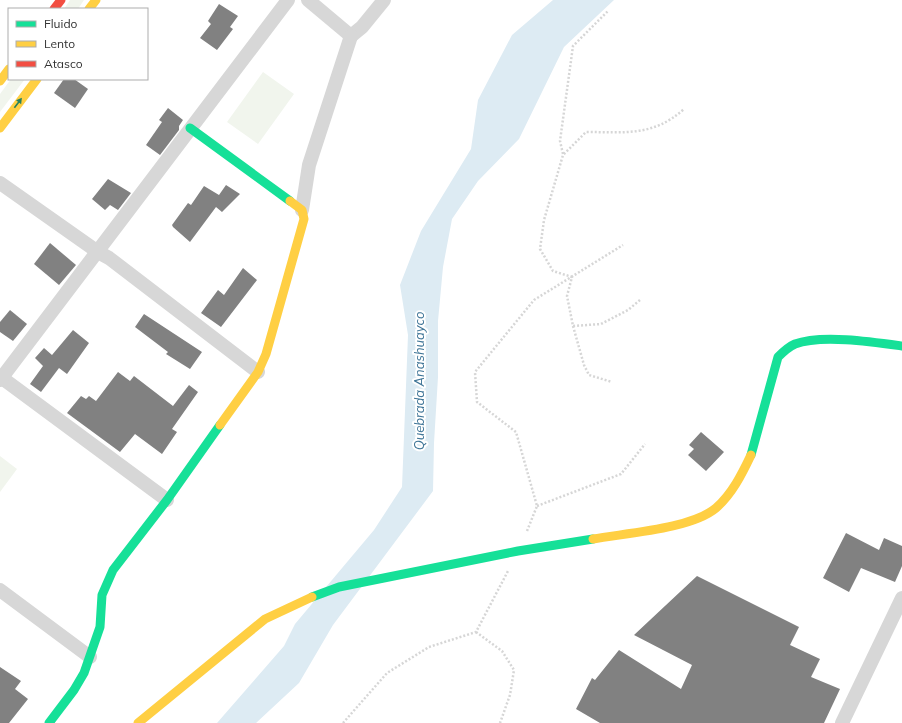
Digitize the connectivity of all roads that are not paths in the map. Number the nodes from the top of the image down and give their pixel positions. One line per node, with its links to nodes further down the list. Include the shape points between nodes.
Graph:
1 (61, 0): 6 (street)
2 (96, 0): 7 (street)
3 (288, 0): 13 (street)
4 (308, 0): 8 (street)
5 (384, 0): 8 (street, via 362,27)
6 (55, 8)
7 (90, 8)
8 (350, 36): 15 (street, via 309,165)
9 (8, 70): 11 (street)
10 (36, 80): 12 (street, one-way to 10)
11 (0, 81)
12 (0, 128)
13 (190, 128): 15 (street); 16 (street)
14 (0, 183): 16 (street)
15 (302, 210): 18 (street, via 304,219 266,354)
16 (98, 252): 18 (street); 19 (street)
17 (902, 346): 25 (street, via 820,340 798,343 788,348 778,357 751,454 744,470 721,504 707,515 681,524 518,551 339,587 308,598 265,619)
18 (258, 372): 20 (street)
19 (1, 379): 20 (street)
20 (167, 500): 23 (street, via 113,570 102,595 100,627)
21 (0, 590): 23 (street)
22 (902, 598): 26 (street)
23 (90, 657): 24 (street, via 74,690)
24 (49, 723)
25 (138, 723)
26 (842, 723)

